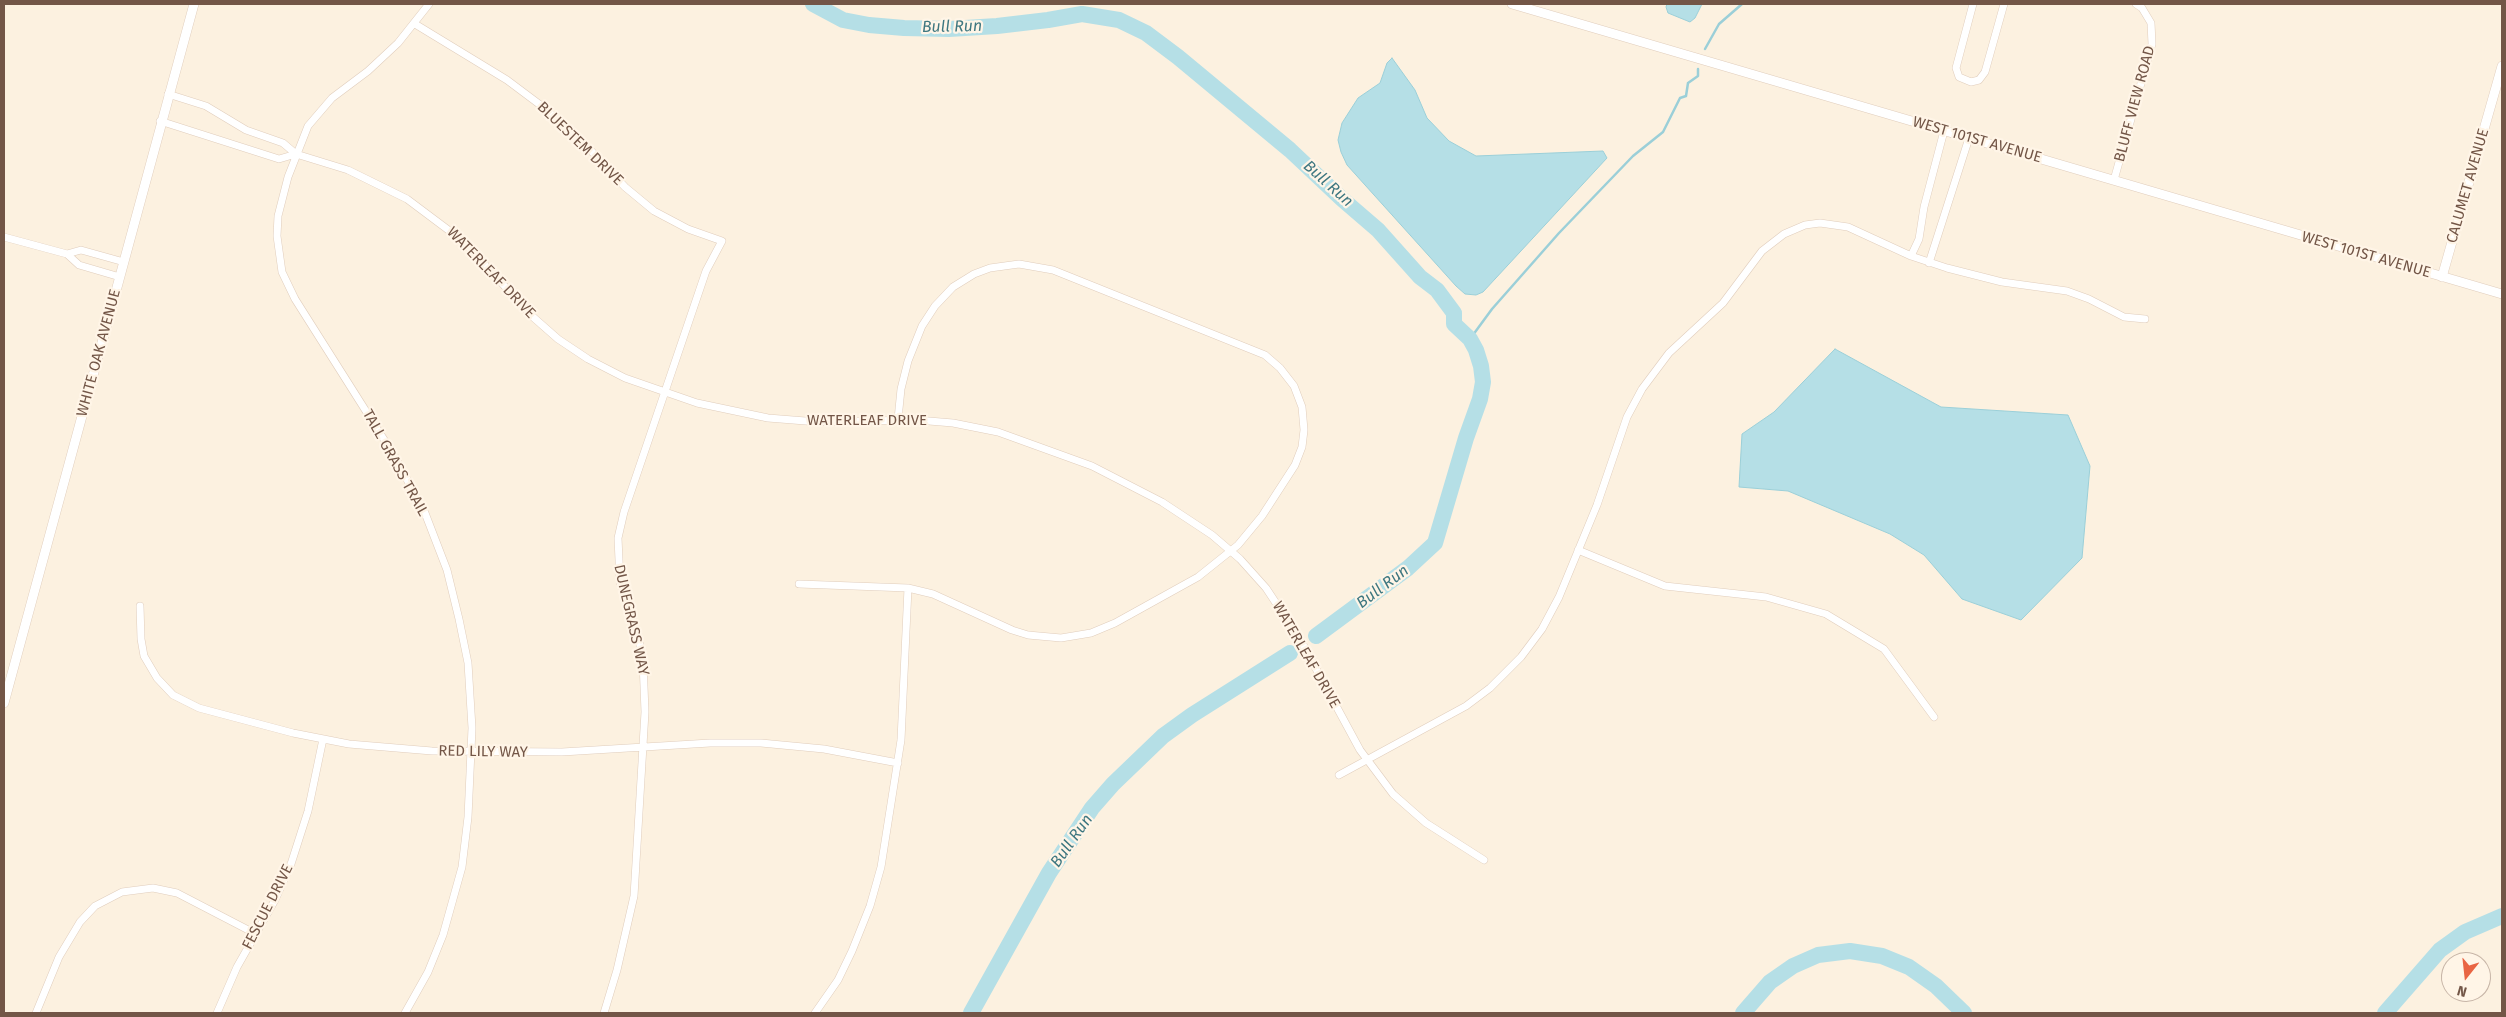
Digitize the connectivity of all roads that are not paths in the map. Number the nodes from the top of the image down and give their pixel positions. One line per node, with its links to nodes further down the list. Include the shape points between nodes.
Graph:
1 (194, 4): 9 (street, WHITE OAK AVENUE)
2 (429, 4): 7 (street, TALL GRASS TRAIL)
3 (1512, 4): 11 (street, WEST 101ST AVENUE)
4 (1973, 4): 5 (street, via 1956,68 1959,77 1971,82 1979,80 1985,72)
5 (2004, 4)
6 (2142, 5): 14 (street, BLUFF VIEW ROAD, via 2151,22 2152,44)
7 (415, 24): 13 (street, TALL GRASS TRAIL, via 380,62 325,104 308,126); 16 (street, BLUESTEM DRIVE, via 501,76 543,107 654,211 688,229)
8 (2502, 66): 22 (street, CALUMET AVENUE)
9 (168, 94): 10 (street, WHITE OAK AVENUE); 13 (street, WATERLEAF DRIVE, via 213,109 246,130 283,143)
10 (160, 122): 13 (street, WATERLEAF DRIVE, via 279,158); 19 (street, WHITE OAK AVENUE)
11 (1944, 131): 12 (street, WEST 101ST AVENUE); 18 (street)
12 (1969, 138): 14 (street, WEST 101ST AVENUE); 20 (street)
13 (296, 154): 25 (street, WATERLEAF DRIVE, via 365,178 413,203 463,241 533,317 558,339 606,369); 36 (street, TALL GRASS TRAIL, via 278,216 277,244 282,272 295,299 399,464 432,529 449,578 464,641 472,706)
14 (2114, 180): 22 (street, WEST 101ST AVENUE)
15 (4, 237): 17 (street)
16 (722, 241): 25 (street, DUNEGRASS WAY, via 706,271)
17 (67, 254): 19 (street, via 81,250); 21 (street, via 79,265)
18 (1912, 256): 20 (street); 27 (street, via 1855,229 1827,223 1797,228 1767,245 1723,303 1662,361 1636,399)
19 (124, 262): 21 (street, WHITE OAK AVENUE)
20 (1929, 263): 24 (street, via 1978,277 2067,292 2124,317)
21 (120, 277): 32 (street, WHITE OAK AVENUE)
22 (2442, 277): 23 (street, WEST 101ST AVENUE)
23 (2502, 294)
24 (2144, 319)
25 (666, 392): 26 (street, WATERLEAF DRIVE, via 712,407 768,418 818,422); 35 (street, DUNEGRASS WAY, via 624,512 617,544 620,582 638,635 644,668)
26 (898, 419): 28 (street, WATERLEAF DRIVE, via 936,421 998,432 1070,456 1162,502); 28 (street, via 908,362 928,316 960,282 1000,266 1027,264 1054,270 1249,347 1270,359 1290,380 1300,400 1304,430 1300,453 1292,471 1253,528)
27 (1578, 550): 33 (street, via 1665,586 1766,596 1826,614 1884,649); 37 (street, via 1551,613 1511,669 1466,706)
28 (1231, 551): 30 (street, via 1198,577 1115,623 1076,636 1044,637 1021,633 942,598); 37 (street, WATERLEAF DRIVE, via 1279,604)
29 (799, 584): 30 (street)
30 (908, 588): 38 (street)
31 (140, 606): 34 (street, RED LILY WAY, via 140,638 144,656 157,678 173,695 215,713)
32 (4, 702)
33 (1934, 717)
34 (323, 739): 36 (street, RED LILY WAY, via 401,749); 41 (street, FESCUE DRIVE, via 298,846 281,888)
35 (644, 747): 36 (street, RED LILY WAY); 38 (street, RED LILY WAY, via 762,743 815,748); 45 (street, DUNEGRASS WAY, via 634,896)
36 (472, 752): 44 (street, TALL GRASS TRAIL, via 466,835 456,893 436,954)
37 (1366, 760): 39 (street); 40 (street, WATERLEAF DRIVE, via 1410,811)
38 (898, 763): 46 (street, via 885,848 870,906 838,980)
39 (1338, 775)
40 (1484, 860)
41 (256, 934): 42 (street, via 177,893 153,888 122,892 96,906 80,922 59,957); 43 (street, FESCUE DRIVE)
42 (36, 1013)
43 (216, 1013)
44 (405, 1013)
45 (604, 1013)
46 (816, 1013)

